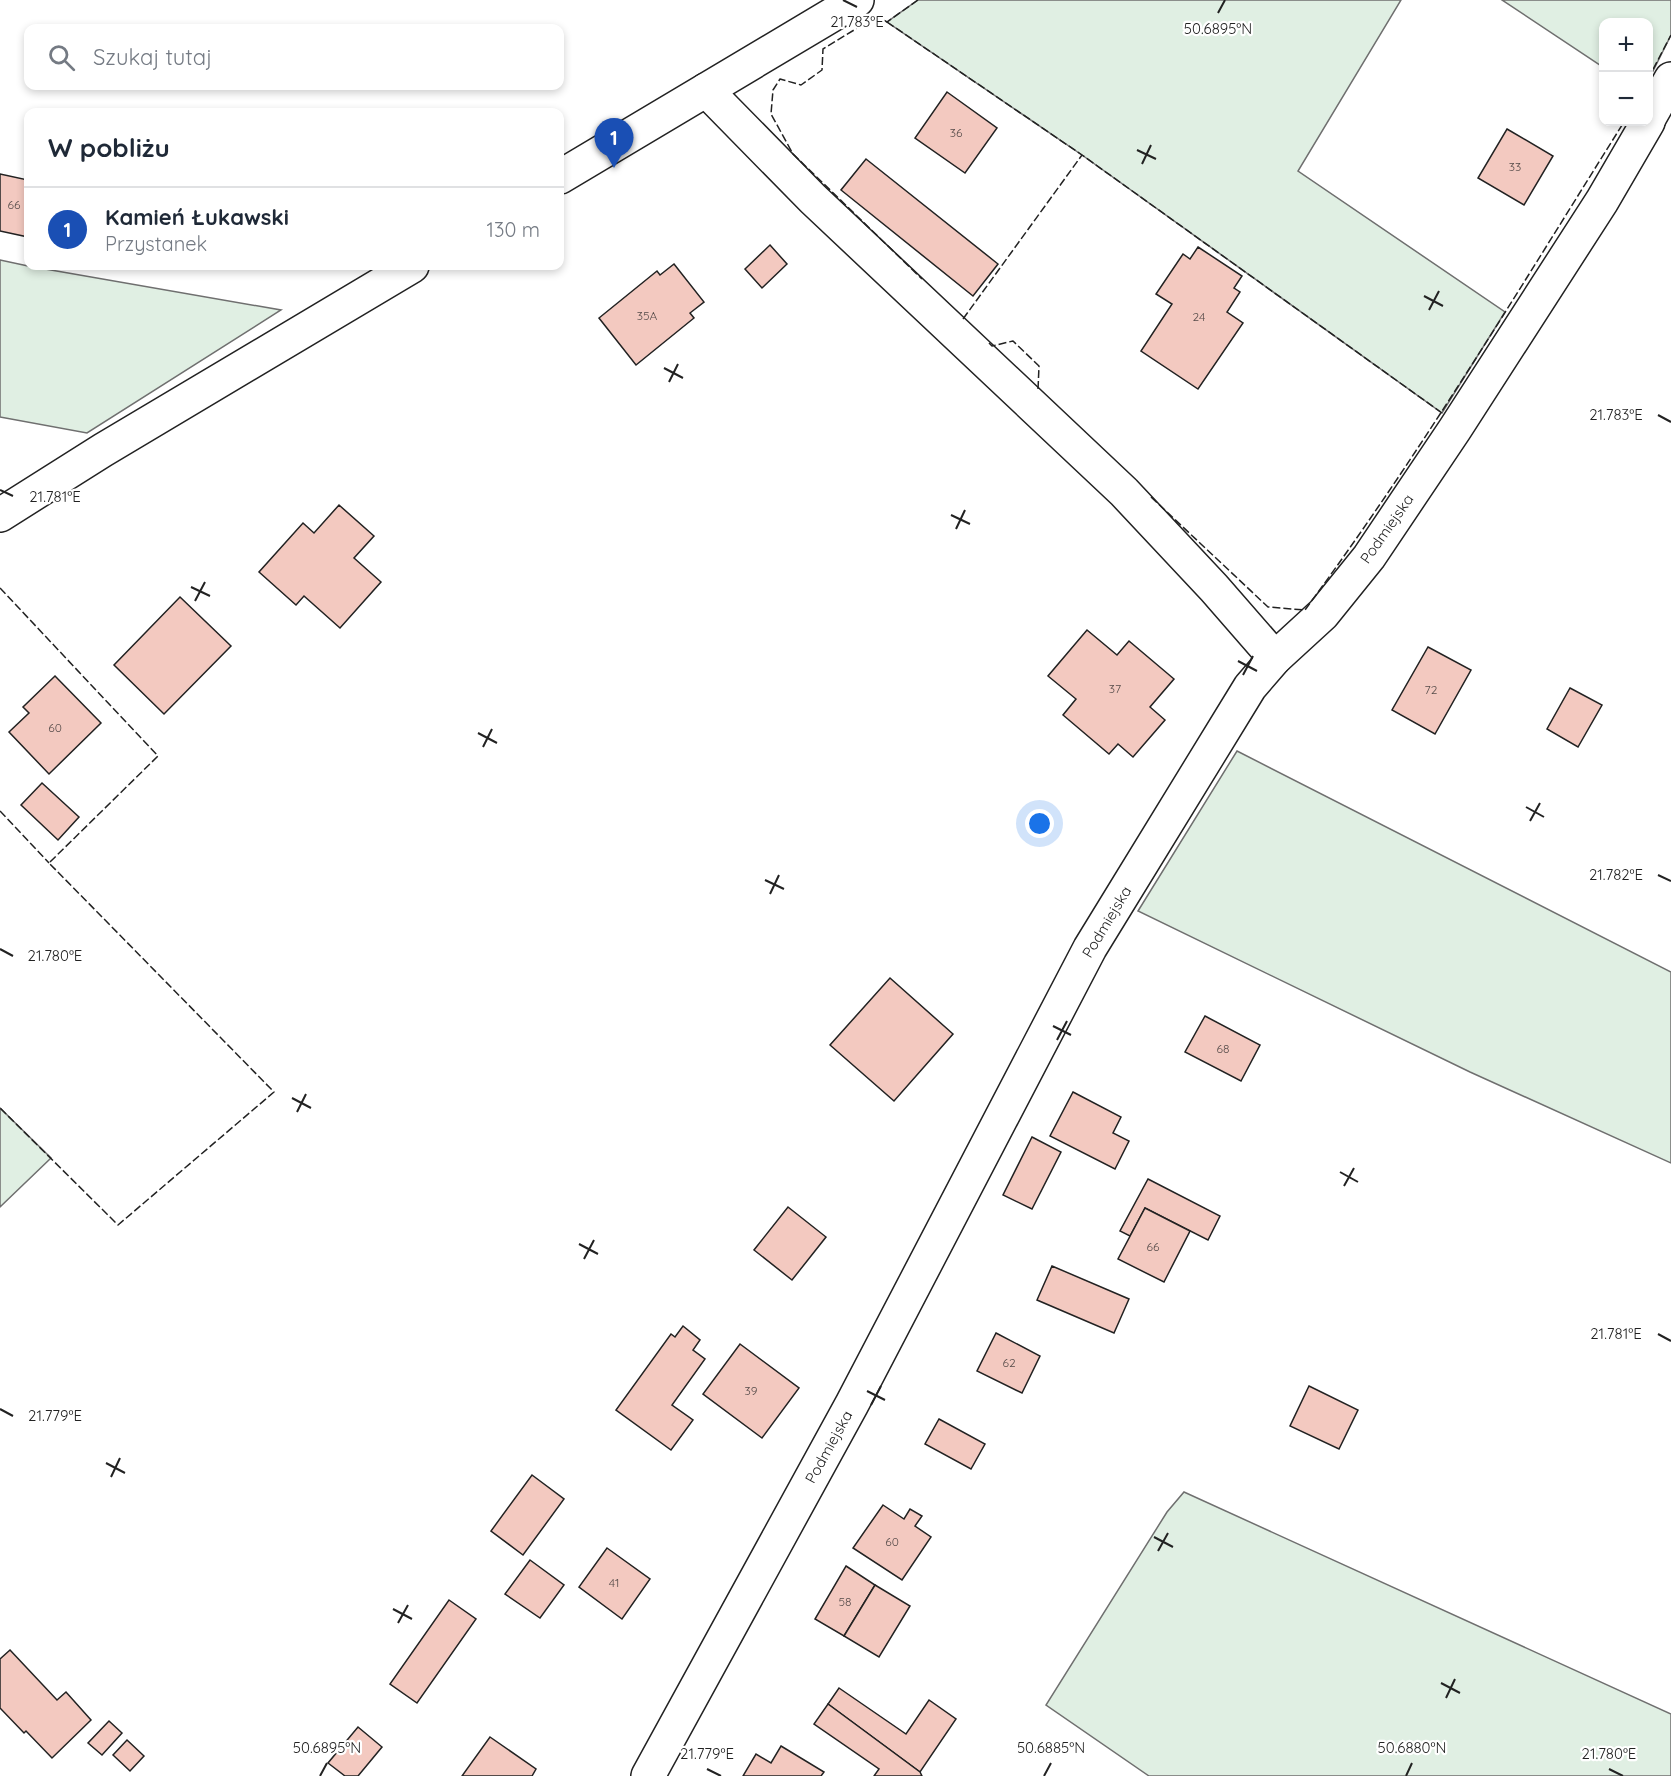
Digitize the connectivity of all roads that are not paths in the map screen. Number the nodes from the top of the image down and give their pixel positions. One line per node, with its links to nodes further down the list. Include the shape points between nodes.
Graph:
1 (856, 0): 3 (street)
2 (1671, 79): 4 (street, Podmiejska)
3 (706, 90): 6 (street); 9 (street, via 813,199 1124,492)
4 (1653, 112)
5 (1645, 126): 9 (street, Podmiejska, via 1602,201 1369,557 1323,615)
6 (564, 175)
7 (405, 270): 8 (street)
8 (0, 515)
9 (1275, 658): 10 (street, Podmiejska, via 1250,687 1223,729 1090,948 852,1404)
10 (648, 1776)

